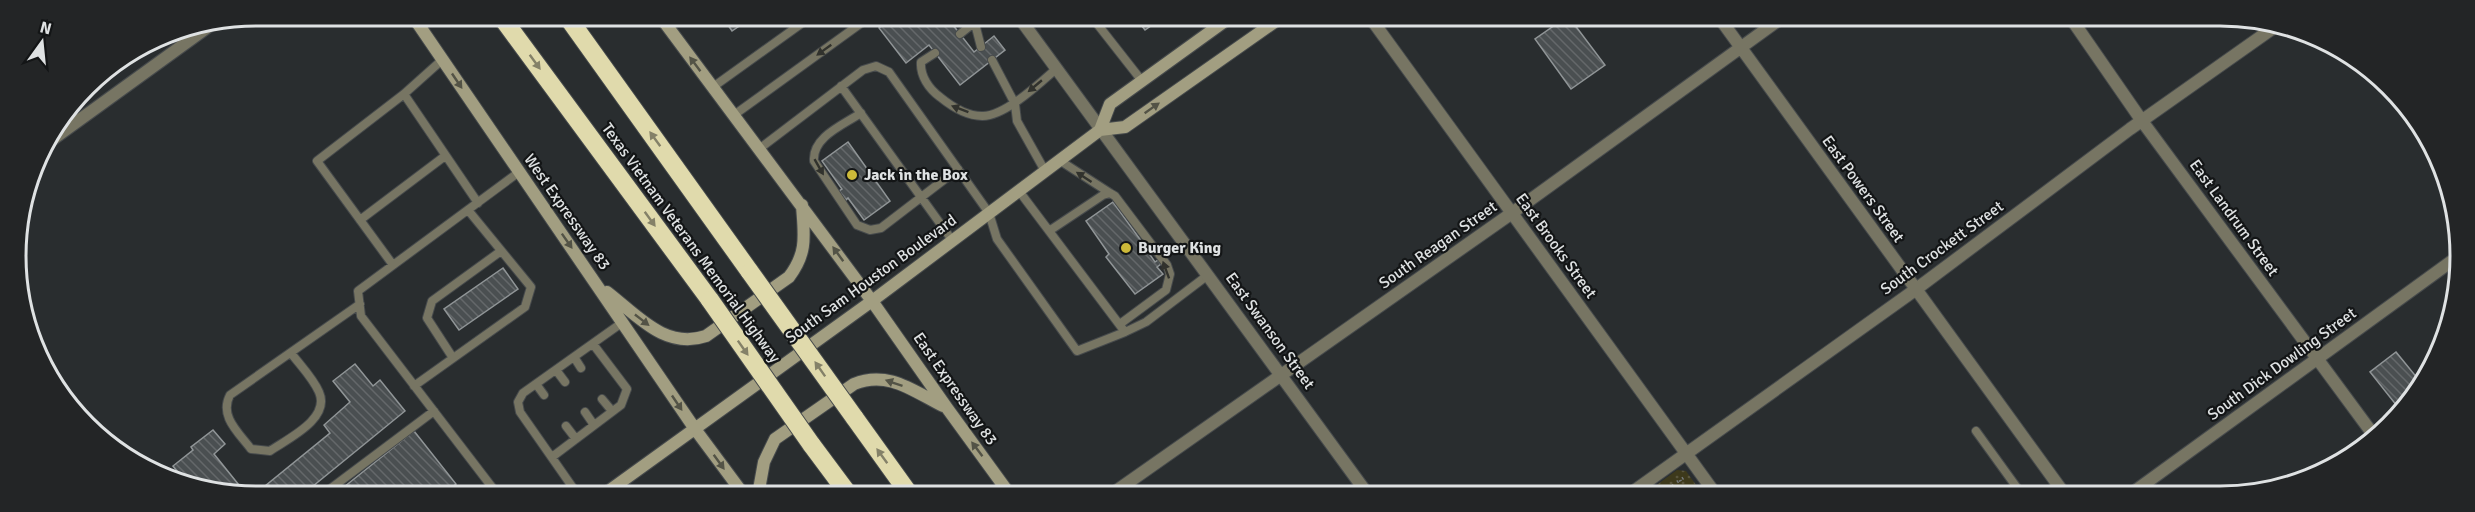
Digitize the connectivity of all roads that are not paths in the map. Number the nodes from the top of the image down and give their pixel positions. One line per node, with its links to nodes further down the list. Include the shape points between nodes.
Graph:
1 (419, 26): 23 (main road, West Expressway 83)
2 (508, 26): 94 (highway, Texas Vietnam Veterans Memorial Highway, one-way to 94, bridge)
3 (574, 26): 95 (highway, Texas Vietnam Veterans Memorial Highway, one-way to 3, bridge)
4 (667, 26): 28 (main road, one-way to 4)
5 (798, 26): 28 (lane)
6 (857, 26): 32 (lane, one-way to 32)
7 (967, 26): 19 (lane)
8 (976, 26): 20 (lane)
9 (1025, 26): 25 (street, East Swanson Street)
10 (1099, 26): 26 (lane)
11 (1218, 26): 26 (main road)
12 (1269, 26): 34 (main road, South Sam Houston Boulevard, one-way to 12, via 1125,127)
13 (1376, 26): 49 (street, East Brooks Street)
14 (1725, 26): 21 (street, East Powers Street)
15 (1769, 26): 21 (street, South Reagan Street)
16 (2076, 26): 33 (street, East Landrum Street)
17 (2269, 31): 33 (street, South Crockett Street)
18 (201, 32): 35 (street)
19 (960, 34)
20 (981, 47)
21 (1741, 47): 49 (street, South Reagan Street); 58 (street, East Powers Street)
22 (935, 53): 30 (lane, one-way to 22, via 983,117 954,108 937,95 920,70 921,62)
23 (442, 60): 29 (lane); 41 (main road, West Expressway 83, one-way to 41)
24 (992, 60): 30 (lane)
25 (1056, 69): 30 (lane, one-way to 30); 34 (street, East Swanson Street)
26 (1142, 81): 34 (main road, via 1110,104)
27 (842, 86): 31 (lane); 36 (lane); 39 (lane, via 863,69 876,66 889,72)
28 (713, 87): 32 (main road)
29 (404, 94): 37 (lane); 50 (lane, via 317,161)
30 (1015, 104): 40 (lane, via 1017,121)
31 (861, 112): 44 (lane); 44 (lane, one-way to 44, via 817,143 814,152 814,161 858,225 870,230 881,228)
32 (734, 115): 36 (main road)
33 (2142, 121): 58 (street, South Crockett Street); 67 (street, East Landrum Street)
34 (1100, 130): 38 (main road, South Sam Houston Boulevard); 56 (street, East Swanson Street)
35 (61, 134)
36 (759, 148): 46 (main road)
37 (445, 156): 45 (lane); 50 (lane)
38 (1059, 160): 40 (main road, South Sam Houston Boulevard); 43 (lane, one-way to 38)
39 (958, 169): 44 (lane); 48 (lane)
40 (1045, 171): 42 (main road, South Sam Houston Boulevard)
41 (519, 172): 45 (lane); 57 (main road, West Expressway 83, one-way to 57)
42 (1018, 191): 48 (main road, South Sam Houston Boulevard); 51 (lane)
43 (1110, 193): 51 (lane); 62 (lane, one-way to 43, via 1166,290 1170,274)
44 (921, 196): 52 (lane)
45 (478, 203): 47 (lane)
46 (802, 205): 57 (main road, one-way to 46, via 669,338 692,341 706,336 789,277 798,265 805,242); 59 (main road, one-way to 46)
47 (468, 210): 53 (lane); 55 (lane)
48 (989, 213): 52 (main road, South Sam Houston Boulevard); 62 (lane, via 997,239 1077,351)
49 (1512, 213): 70 (street, South Reagan Street); 86 (street, East Brooks Street)
50 (360, 220): 55 (lane)
51 (1049, 231): 62 (lane)
52 (952, 240): 59 (main road, South Sam Houston Boulevard)
53 (501, 251): 66 (lane, via 432,301 428,309 427,318); 66 (lane, via 531,287 530,298 525,307)
54 (2450, 263): 67 (street, South Dick Dowling Street)
55 (393, 265): 60 (lane, via 358,291)
56 (1208, 276): 62 (lane, via 1146,322); 70 (street, East Swanson Street)
57 (596, 284): 61 (main road, West Expressway 83)
58 (1914, 290): 86 (street, South Crockett Street); 102 (street, East Powers Street)
59 (872, 301): 76 (main road, East Expressway 83); 82 (main road, South Sam Houston Boulevard)
60 (360, 304): 64 (lane); 73 (lane, via 361,316)
61 (623, 322): 63 (lane); 82 (main road, West Expressway 83, one-way to 82)
62 (1123, 328)
63 (593, 344): 65 (lane); 78 (lane, via 627,389 621,405)
64 (291, 353): 64 (lane, via 230,395 225,404 226,416 251,449 270,451 315,420 320,393)
65 (574, 357): 68 (lane); 69 (lane)
66 (453, 358): 73 (lane)
67 (2317, 358): 83 (street, East Landrum Street); 103 (street, South Dick Dowling Street)
68 (581, 368)
69 (556, 370): 71 (lane); 72 (lane)
70 (1282, 375): 97 (street, South Reagan Street); 98 (street, East Swanson Street)
71 (565, 382)
72 (536, 384): 74 (lane); 87 (lane, via 518,402 520,412)
73 (414, 386): 77 (lane)
74 (544, 395)
75 (602, 399): 78 (lane)
76 (947, 408): 93 (main road, one-way to 93, via 891,381 867,379 854,384 775,439 764,462); 96 (main road, East Expressway 83, one-way to 76)
77 (434, 411): 88 (lane); 89 (lane)
78 (612, 411): 80 (lane)
79 (585, 412): 80 (lane)
80 (594, 425): 85 (lane)
81 (566, 426): 85 (lane)
82 (695, 429): 91 (main road, South Sam Houston Boulevard); 92 (main road, one-way to 92)
83 (2370, 430)
84 (1976, 431): 101 (lane)
85 (576, 439): 87 (lane)
86 (1686, 453): 99 (street, South Crockett Street); 100 (street, East Brooks Street)
87 (552, 457): 90 (lane)
88 (334, 486)
89 (491, 486)
90 (572, 486)
91 (616, 486)
92 (737, 486)
93 (760, 486)
94 (842, 486)
95 (904, 486)
96 (1004, 486)
97 (1123, 486)
98 (1362, 486)
99 (1641, 486)
100 (1710, 486)
101 (2016, 486)
102 (2059, 486)
103 (2142, 486)

